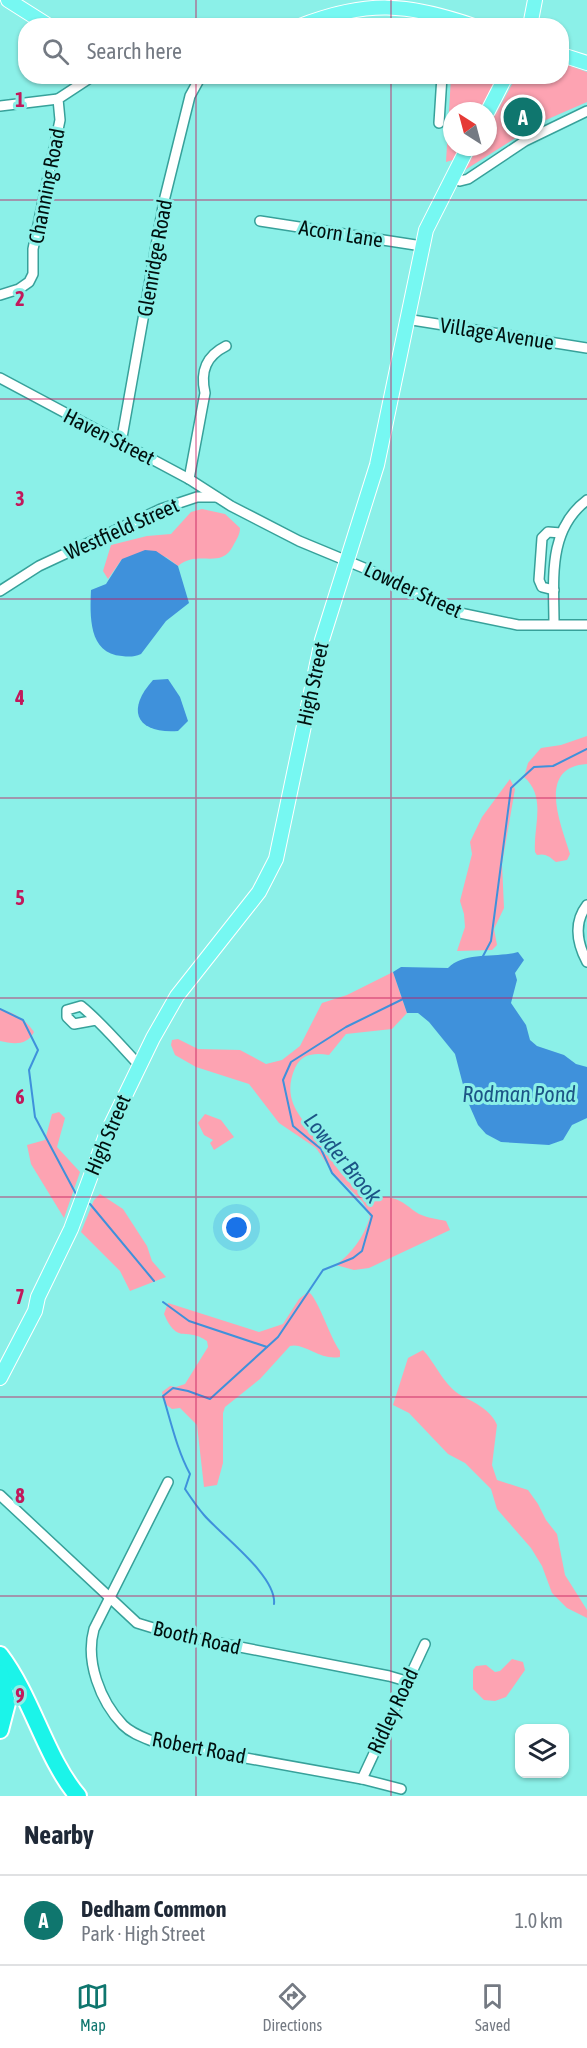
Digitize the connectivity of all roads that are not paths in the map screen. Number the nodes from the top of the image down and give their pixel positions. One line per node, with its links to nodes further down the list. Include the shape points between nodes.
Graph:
1 (8, 0): 3 (main road)
2 (535, 0): 6 (main road)
3 (36, 18)
4 (318, 18): 5 (main road, via 339,9 374,3 402,4)
5 (437, 18)
6 (532, 18)
7 (569, 57): 8 (main road)
8 (587, 63)
9 (81, 84): 13 (street, Channing Road)
10 (197, 84): 27 (street, Glenridge Road, via 190,96 164,201)
11 (441, 84): 17 (street)
12 (502, 84): 14 (main road)
13 (58, 99): 15 (street); 22 (street, Channing Road, via 60,120 33,249 33,274 19,289)
14 (493, 102)
15 (0, 106)
16 (587, 111): 19 (street, via 525,141 466,180)
17 (439, 123)
18 (463, 156): 19 (main road, High Street)
19 (451, 178): 21 (main road, High Street, via 432,213)
20 (260, 221): 21 (street, Acorn Lane)
21 (422, 246): 23 (main road, High Street)
22 (0, 295)
23 (406, 320): 25 (street, Village Avenue); 32 (main road, High Street, via 377,465)
24 (226, 346): 28 (street, via 214,352 206,363 202,380 205,393)
25 (587, 348)
26 (0, 378): 27 (street, Haven Street)
27 (121, 443): 28 (street, Haven Street)
28 (189, 479): 29 (street, Haven Street)
29 (216, 497): 32 (street, via 299,541); 34 (street, Westfield Street, via 197,497 161,509 39,566)
30 (587, 500): 31 (street)
31 (561, 533): 33 (street, via 554,559); 33 (street, via 548,532 542,538 539,580 542,587)
32 (347, 560): 35 (street, Lowder Street, via 461,614 518,625); 40 (main road, High Street, via 322,640 273,867 248,907 177,996)
33 (554, 590): 35 (street)
34 (0, 591)
35 (554, 624): 36 (street, Lowder Street)
36 (587, 625)
37 (587, 905): 38 (street, via 578,922 577,941)
38 (587, 962)
39 (96, 1020): 40 (street)
40 (139, 1065): 41 (main road, High Street)
41 (38, 1297): 42 (main road, High Street, via 28,1307); 43 (main road, High Street, via 35,1311)
42 (0, 1361)
43 (0, 1378)
44 (168, 1482): 46 (street, Robert Road)
45 (0, 1495): 46 (street, Booth Road)
46 (110, 1599): 50 (street, Booth Road, via 137,1623 151,1628); 52 (street, Robert Road, via 94,1629 90,1659 98,1683 123,1725 152,1741)
47 (425, 1644): 50 (street, Ridley Road)
48 (0, 1655): 54 (highway)
49 (0, 1673): 51 (highway, via 7,1703)
50 (406, 1681): 52 (street, Ridley Road)
51 (0, 1730)
52 (362, 1779): 53 (street, Robert Road)
53 (401, 1789)
54 (78, 1796)

